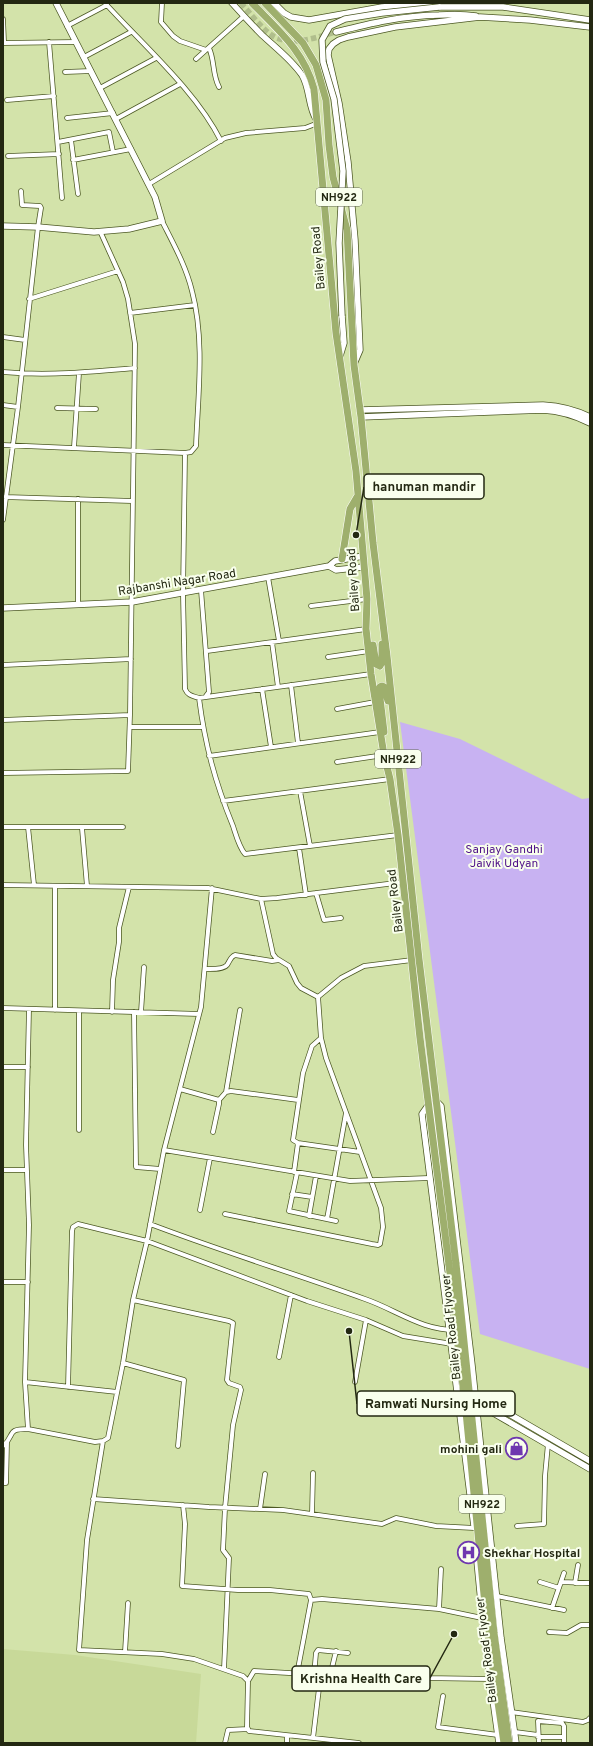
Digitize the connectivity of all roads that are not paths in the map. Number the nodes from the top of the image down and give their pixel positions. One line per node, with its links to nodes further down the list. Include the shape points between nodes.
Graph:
1 (56, 3): 16 (street)
2 (162, 3): 23 (street, via 162,22 173,36 180,42)
3 (232, 3): 11 (street)
4 (252, 3): 37 (highway, Bailey Road / NH922, via 285,37 305,63 314,89)
5 (265, 3): 61 (highway, Bailey Road / NH922, via 302,43 316,65 326,100 333,177 347,230)
6 (274, 3): 7 (street, via 284,13 309,20 376,8)
7 (430, 3)
8 (106, 4): 16 (street); 18 (street)
9 (455, 5): 10 (street); 60 (street, bridge, via 345,19 330,26 322,40 323,62 334,99 343,171 339,243 344,343)
10 (494, 7): 13 (street); 15 (street)
11 (244, 16): 23 (street); 37 (street, via 292,62 302,76 311,109)
12 (480, 17): 13 (street); 19 (street, via 466,14 417,15); 61 (street, via 395,27 360,34 339,40 329,49 329,64 339,103 347,156 356,240 360,350)
13 (493, 17): 17 (street)
14 (3, 19): 22 (street)
15 (590, 20)
16 (67, 26): 21 (street)
17 (590, 27)
18 (131, 32): 24 (street); 25 (street)
19 (336, 32)
20 (49, 42): 21 (street); 22 (street); 32 (street)
21 (76, 42): 24 (street)
22 (4, 43)
23 (208, 49): 26 (street); 30 (street, via 213,59 214,76)
24 (84, 57): 27 (street)
25 (156, 58): 29 (street); 31 (street)
26 (196, 59)
27 (91, 71): 28 (street); 31 (street)
28 (65, 72)
29 (180, 84): 36 (street); 39 (street, via 213,125)
30 (219, 87)
31 (100, 88): 34 (street)
32 (54, 96): 33 (street); 40 (street)
33 (7, 100)
34 (113, 113): 35 (street); 36 (street)
35 (67, 118)
36 (116, 119): 41 (street)
37 (318, 123): 39 (street, via 305,128 238,135); 60 (highway, Bailey Road / NH922)
38 (71, 140): 40 (street); 42 (street, via 109,132); 45 (street)
39 (221, 141): 46 (street)
40 (58, 142): 43 (street)
41 (131, 149): 42 (street); 46 (street)
42 (113, 152): 45 (street)
43 (59, 154): 44 (street); 49 (street)
44 (8, 156)
45 (73, 160): 48 (street)
46 (149, 184): 50 (street)
47 (21, 191): 52 (street, via 22,205 40,206)
48 (78, 194)
49 (62, 198)
50 (162, 221): 53 (street, via 129,229); 56 (street, via 184,267)
51 (3, 226): 52 (street)
52 (38, 227): 53 (street); 55 (street)
53 (100, 231): 54 (street)
54 (118, 271): 55 (street); 57 (street)
55 (30, 299): 59 (street)
56 (195, 305): 57 (street); 78 (street, via 199,337 196,446 191,452)
57 (130, 313): 62 (street)
58 (3, 337): 59 (street)
59 (25, 340): 65 (street)
60 (340, 356): 80 (highway, Bailey Road / NH922, via 356,471)
61 (354, 365): 71 (highway, Bailey Road / NH922)
62 (135, 368): 64 (street); 77 (street)
63 (3, 372): 65 (street)
64 (79, 373): 65 (street); 69 (street)
65 (22, 374): 67 (street)
66 (3, 405): 67 (street)
67 (18, 407): 75 (street)
68 (56, 408): 69 (street)
69 (76, 409): 70 (street); 76 (street)
70 (96, 409)
71 (360, 413): 72 (street, via 543,405 562,406); 73 (street, via 422,416 543,410 561,411); 96 (highway, Bailey Road / NH922)
72 (590, 417)
73 (590, 423)
74 (3, 445): 75 (street)
75 (12, 445): 76 (street); 79 (street)
76 (74, 447): 77 (street)
77 (132, 449): 78 (street); 82 (street)
78 (185, 453): 90 (street)
79 (4, 497): 81 (street); 83 (street)
80 (357, 497): 84 (highway, Bailey Road / NH922); 85 (highway, via 350,509)
81 (78, 499): 82 (street); 93 (street)
82 (132, 501): 92 (street)
83 (3, 520)
84 (363, 556): 85 (street); 87 (highway, Bailey Road / NH922)
85 (342, 559): 86 (street, Rajbanshi Nagar Road)
86 (329, 566): 87 (street, Rajbanshi Nagar Road, via 336,570); 88 (street, Rajbanshi Nagar Road)
87 (363, 567): 91 (highway, Bailey Road / NH922)
88 (268, 578): 89 (street, Rajbanshi Nagar Road); 98 (street)
89 (201, 590): 90 (street, Rajbanshi Nagar Road); 100 (street)
90 (183, 594): 92 (street, Rajbanshi Nagar Road); 110 (street, via 185,689 188,695)
91 (367, 601): 94 (street); 96 (highway, via 375,661 379,666 382,662); 97 (highway, Bailey Road / NH922)
92 (132, 602): 93 (street, Rajbanshi Nagar Road); 103 (street)
93 (78, 604): 95 (street, Rajbanshi Nagar Road)
94 (311, 606)
95 (3, 608)
96 (381, 610): 114 (highway, Bailey Road / NH922)
97 (366, 629): 98 (street); 101 (highway, Bailey Road / NH922)
98 (278, 641): 99 (street)
99 (272, 642): 100 (street); 107 (street)
100 (207, 650): 109 (street, via 209,692)
101 (369, 651): 102 (street); 105 (highway, Bailey Road / NH922)
102 (328, 657)
103 (132, 659): 104 (street); 113 (street)
104 (3, 665)
105 (371, 674): 106 (street); 111 (highway, Bailey Road / NH922)
106 (290, 685): 107 (street); 119 (street)
107 (278, 687): 108 (street)
108 (262, 689): 109 (street); 120 (street)
109 (206, 696): 110 (street)
110 (199, 698): 117 (street)
111 (375, 702): 112 (street); 118 (highway, Bailey Road / NH922)
112 (337, 709)
113 (130, 715): 115 (street); 116 (street)
114 (393, 717): 124 (highway, via 384,687 381,686 378,690); 168 (highway, Bailey Road / NH922)
115 (3, 720)
116 (130, 727): 117 (street); 125 (street, via 128,771)
117 (203, 727): 122 (street)
118 (380, 732): 119 (street); 121 (highway, Bailey Road / NH922)
119 (298, 743): 120 (street)
120 (271, 747): 122 (street)
121 (384, 754): 123 (street); 124 (highway, Bailey Road / NH922)
122 (209, 756): 128 (street)
123 (337, 762)
124 (388, 770): 126 (highway, Bailey Road / NH922)
125 (3, 773)
126 (390, 779): 127 (street); 133 (highway, Bailey Road / NH922)
127 (300, 791): 128 (street); 134 (street)
128 (223, 801): 135 (street, via 245,854)
129 (3, 827): 130 (street)
130 (28, 827): 132 (street); 138 (street)
131 (123, 827): 132 (street)
132 (82, 828): 140 (street)
133 (398, 835): 134 (street); 136 (highway, Bailey Road / NH922)
134 (310, 846): 135 (street)
135 (299, 848): 144 (street)
136 (404, 882): 143 (street); 148 (highway, Bailey Road / NH922)
137 (3, 885): 138 (street)
138 (34, 885): 139 (street)
139 (55, 886): 140 (street); 154 (street)
140 (87, 886): 141 (street)
141 (129, 887): 142 (street); 157 (street, via 119,928)
142 (212, 888): 145 (street); 150 (street)
143 (316, 893): 144 (street); 146 (street, via 324,920)
144 (306, 895): 145 (street)
145 (261, 899): 147 (street, via 272,950)
146 (341, 918)
147 (280, 960): 150 (street, via 235,955 224,967); 151 (street, via 289,966 301,988)
148 (412, 960): 151 (street, via 364,966 341,978); 169 (highway, Bailey Road / NH922)
149 (144, 967): 159 (street)
150 (205, 969): 160 (street)
151 (318, 997): 161 (street)
152 (3, 1008): 153 (street)
153 (29, 1009): 154 (street); 163 (street)
154 (55, 1010): 156 (street)
155 (240, 1010): 165 (street)
156 (79, 1011): 157 (street); 171 (street)
157 (112, 1012): 158 (street)
158 (134, 1012): 159 (street); 178 (street, via 136,1167)
159 (141, 1012): 160 (street)
160 (199, 1014): 164 (street)
161 (321, 1038): 167 (street, via 310,1049); 170 (street)
162 (3, 1066): 163 (street)
163 (28, 1067): 180 (street)
164 (180, 1089): 166 (street); 175 (street)
165 (226, 1092): 166 (street); 167 (street)
166 (219, 1100): 172 (street)
167 (298, 1100): 173 (street, via 293,1140)
168 (436, 1100): 195 (highway, Bailey Road Flyover / NH922); 201 (street, via 441,1106)
169 (429, 1104): 183 (street, via 422,1114); 195 (highway, Bailey Road Flyover / NH922)
170 (346, 1113): 174 (street); 176 (street)
171 (79, 1130)
172 (213, 1132)
173 (298, 1143): 174 (street); 181 (street)
174 (338, 1149): 176 (street); 184 (street)
175 (164, 1150): 177 (street); 178 (street)
176 (360, 1152): 185 (street)
177 (210, 1158): 181 (street); 188 (street)
178 (160, 1169): 193 (street)
179 (3, 1170): 180 (street)
180 (27, 1170): 197 (street)
181 (295, 1172): 182 (street); 186 (street)
182 (316, 1176): 184 (street); 187 (street)
183 (429, 1178): 185 (street); 202 (street)
184 (333, 1179): 185 (street); 191 (street)
185 (371, 1182): 189 (street, via 381,1208 384,1226 378,1245)
186 (292, 1194): 187 (street); 190 (street, via 289,1211)
187 (312, 1197): 190 (street)
188 (200, 1210)
189 (225, 1214)
190 (310, 1216): 191 (street)
191 (327, 1219): 192 (street)
192 (336, 1220)
193 (150, 1224): 194 (street); 202 (street, via 366,1299 421,1325)
194 (147, 1241): 198 (street); 199 (street); 210 (street, via 78,1224 73,1227)
195 (452, 1265): 283 (highway, Bailey Road Flyover / NH922, bridge, via 488,1635); 284 (highway, Bailey Road Flyover / NH922, bridge)
196 (3, 1282): 197 (street)
197 (28, 1282): 208 (street)
198 (291, 1295): 200 (street); 204 (street)
199 (133, 1300): 205 (street); 233 (street, via 233,1323 227,1380 241,1390 234,1425)
200 (366, 1320): 203 (street, via 403,1336); 209 (street)
201 (468, 1329): 202 (street); 206 (street)
202 (450, 1330): 203 (street)
203 (452, 1344): 207 (street)
204 (279, 1358)
205 (123, 1363): 211 (street); 223 (street, via 184,1380)
206 (472, 1365): 207 (street); 213 (street)
207 (455, 1368): 212 (street)
208 (25, 1382): 210 (street); 216 (street)
209 (355, 1382)
210 (68, 1387): 211 (street)
211 (117, 1392): 220 (street, via 109,1432)
212 (458, 1396): 213 (street); 214 (street)
213 (475, 1396): 215 (street); 224 (street)
214 (459, 1403): 215 (street); 217 (street)
215 (476, 1403): 218 (street); 221 (street)
216 (28, 1429): 219 (street, via 15,1430); 220 (street)
217 (463, 1437): 218 (street); 232 (street)
218 (480, 1437): 230 (street)
219 (7, 1442): 222 (street); 228 (street, via 6,1483)
220 (103, 1442): 229 (street)
221 (548, 1444): 225 (street); 236 (street, via 544,1524)
222 (3, 1446)
223 (178, 1446)
224 (590, 1461)
225 (590, 1469)
226 (313, 1473): 235 (street)
227 (265, 1474): 234 (street)
228 (3, 1483)
229 (93, 1499): 231 (street); 259 (street, via 78,1650)
230 (487, 1504): 232 (street); 238 (street)
231 (183, 1505): 233 (street); 247 (street, via 185,1524 182,1586)
232 (471, 1505): 237 (street)
233 (225, 1508): 234 (street); 247 (street, via 223,1550 229,1556)
234 (260, 1510): 235 (street)
235 (312, 1514): 237 (street, via 382,1524 396,1518 436,1526)
236 (517, 1526)
237 (474, 1528): 239 (street)
238 (491, 1539): 239 (street); 249 (street)
239 (475, 1541): 255 (street)
240 (578, 1565): 245 (street)
241 (441, 1569): 253 (street)
242 (564, 1573): 244 (street)
243 (540, 1582): 248 (street)
244 (561, 1582): 245 (street); 248 (street)
245 (575, 1582): 246 (street)
246 (590, 1583)
247 (229, 1588): 250 (street, via 308,1594); 261 (street)
248 (559, 1588): 252 (street)
249 (496, 1596): 252 (street); 269 (street)
250 (311, 1600): 253 (street); 262 (street)
251 (128, 1603): 259 (street)
252 (552, 1608): 254 (street)
253 (439, 1609): 255 (street)
254 (564, 1610)
255 (482, 1618): 266 (street)
256 (590, 1625): 257 (street, via 581,1625 567,1633)
257 (549, 1632)
258 (336, 1651): 260 (street); 264 (street, via 318,1650); 265 (street, via 332,1670)
259 (124, 1652): 261 (street, via 194,1659)
260 (348, 1653)
261 (224, 1669): 267 (street, via 243,1676)
262 (297, 1674): 264 (street); 267 (street, via 254,1671)
263 (381, 1674): 266 (street)
264 (314, 1675): 265 (street)
265 (325, 1675): 278 (street, via 320,1680)
266 (490, 1679): 270 (street)
267 (248, 1681): 272 (street)
268 (443, 1696): 275 (street, via 438,1727)
269 (511, 1715): 270 (street); 271 (street, via 582,1722); 273 (street)
270 (496, 1718): 275 (street)
271 (590, 1718)
272 (248, 1729): 274 (street, via 252,1732); 279 (street, via 228,1730)
273 (514, 1732): 276 (street); 285 (street)
274 (288, 1736): 278 (street); 280 (street)
275 (498, 1736): 282 (street)
276 (538, 1736): 277 (street); 277 (street, via 538,1721 562,1723); 286 (street)
277 (564, 1737): 287 (street)
278 (313, 1738): 281 (street)
279 (225, 1743)
280 (288, 1743)
281 (359, 1743)
282 (499, 1743)
283 (504, 1743)
284 (509, 1743)
285 (516, 1743)
286 (539, 1743)
287 (564, 1743)

